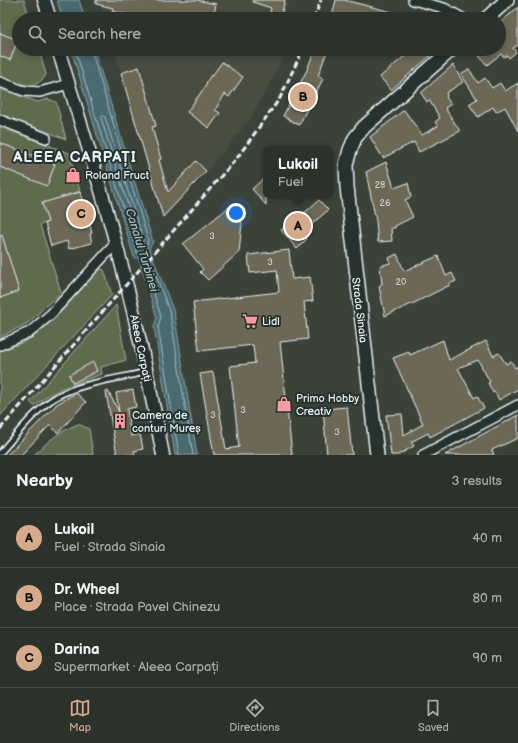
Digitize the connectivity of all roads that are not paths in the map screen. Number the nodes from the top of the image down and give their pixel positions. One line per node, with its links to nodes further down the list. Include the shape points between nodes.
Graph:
1 (44, 0): 4 (street)
2 (413, 0): 5 (street)
3 (507, 0): 6 (main road)
4 (48, 12)
5 (451, 12)
6 (494, 12)
7 (60, 56): 10 (street, Aleea Carpați)
8 (444, 56): 19 (main road, Strada Sinaia, via 364,126 355,138 346,165 352,240)
9 (0, 82): 10 (street, via 24,91 40,92)
10 (69, 84): 13 (street, Aleea Carpați)
11 (0, 120): 12 (street)
12 (46, 138)
13 (116, 243): 14 (street, via 51,314 30,332); 15 (street, Aleea Carpați)
14 (0, 345)
15 (147, 372): 17 (lane, via 63,393 40,409); 18 (street, Aleea Carpați)
16 (518, 405): 20 (street)
17 (0, 454)
18 (163, 455)
19 (377, 455)
20 (423, 455)

